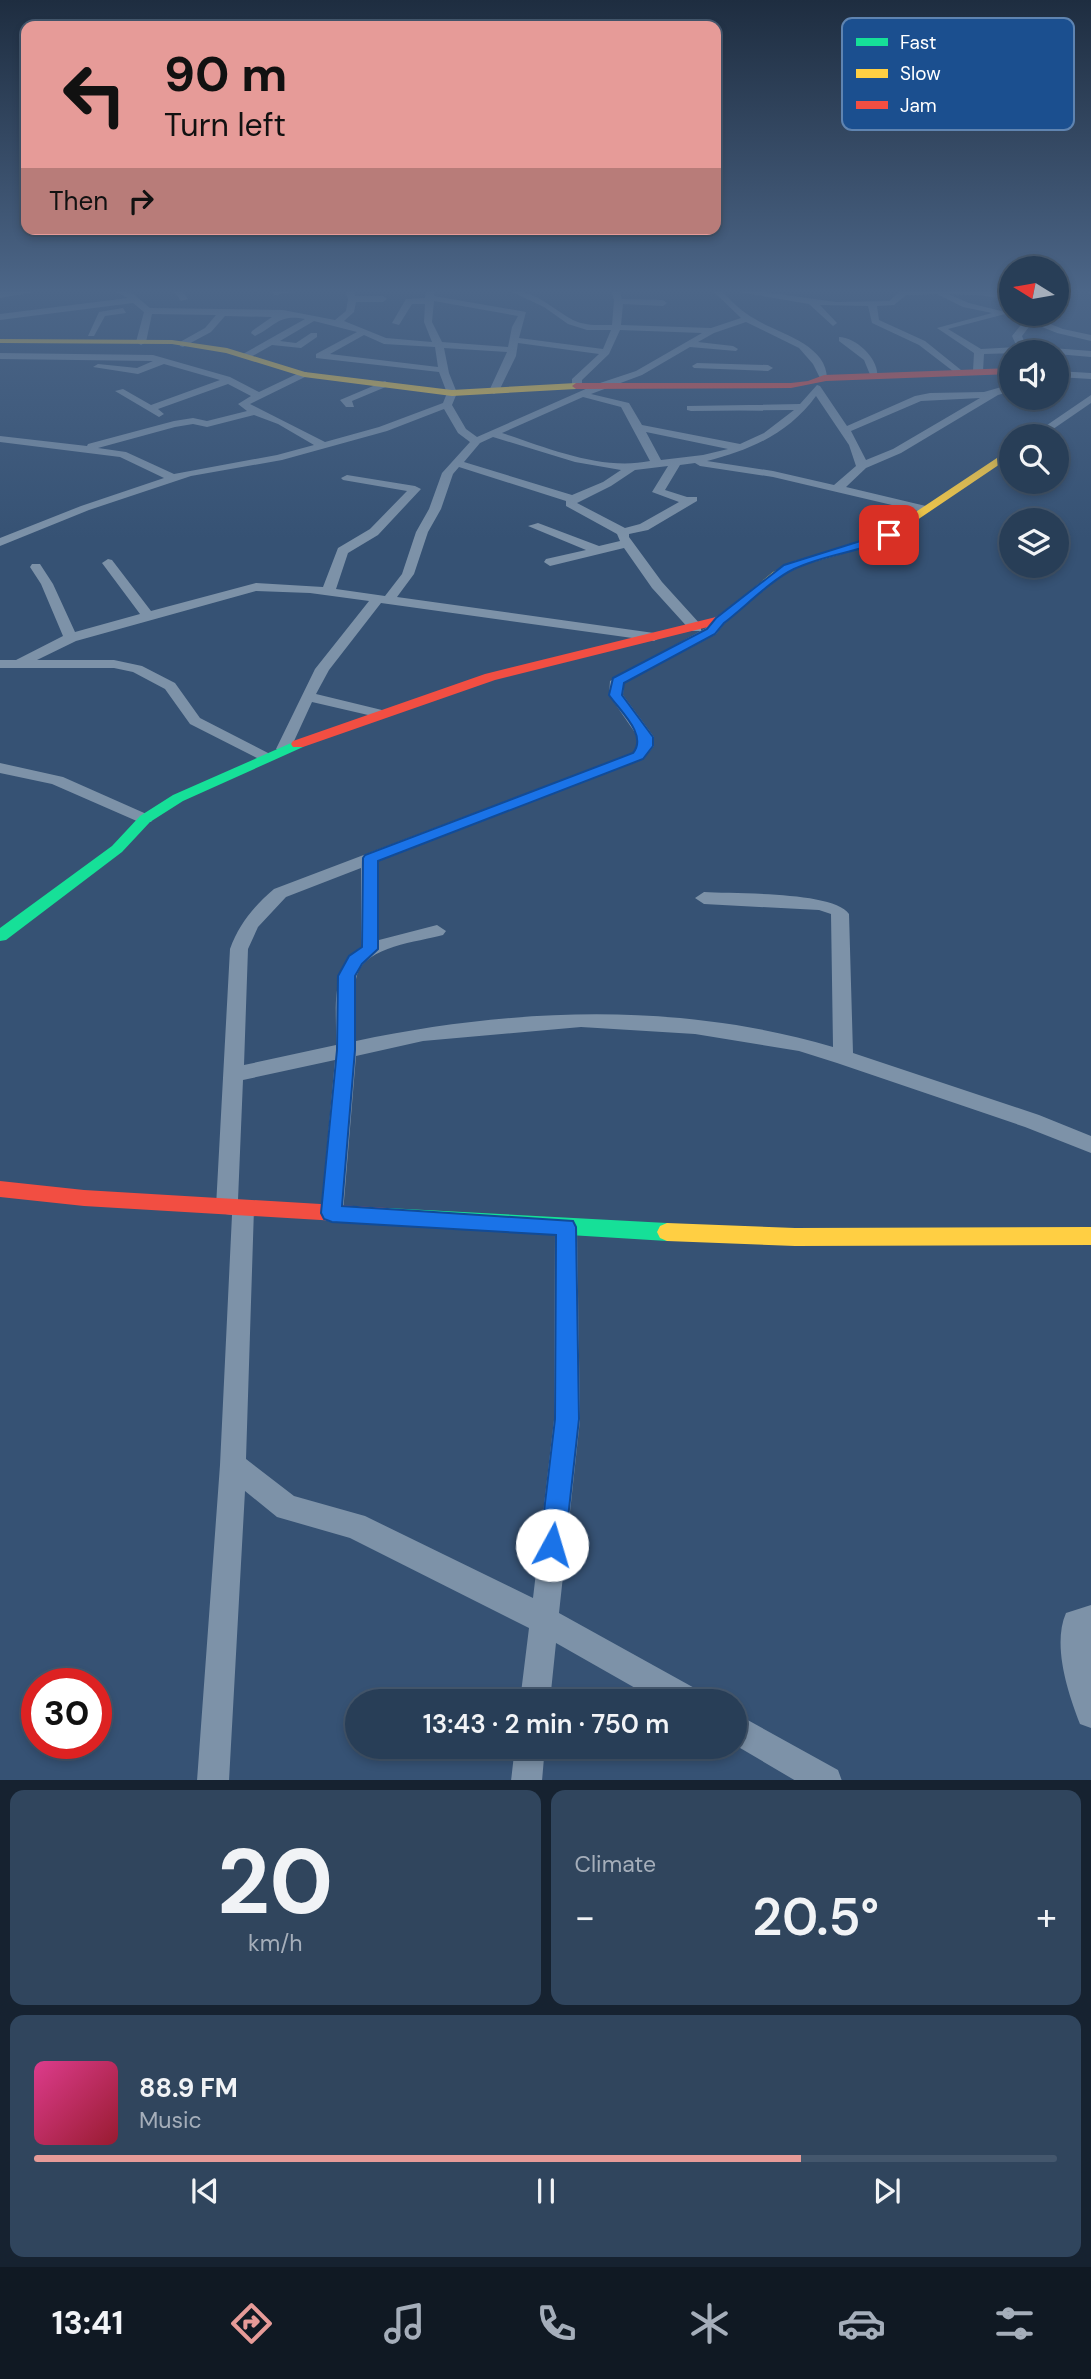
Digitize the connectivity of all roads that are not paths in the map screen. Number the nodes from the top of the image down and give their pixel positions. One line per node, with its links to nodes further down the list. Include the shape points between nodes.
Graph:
1 (215, 373): 14 (street)
2 (294, 373): 23 (street)
3 (339, 373): 16 (street)
4 (445, 373): 25 (street)
5 (501, 373): 21 (street)
6 (583, 373): 19 (street, via 577,379)
7 (639, 373): 17 (street)
8 (771, 373): 18 (street)
9 (819, 373): 15 (street)
10 (928, 373): 11 (street)
11 (874, 375): 15 (street)
12 (1069, 375): 13 (street)
13 (1091, 376)
14 (229, 380): 23 (street); 29 (street)
15 (819, 383): 18 (street); 27 (street); 36 (street, via 826,408)
16 (384, 384): 25 (street); 26 (street, via 345,400)
17 (600, 386): 18 (street); 19 (street)
18 (778, 386)
19 (579, 390): 21 (street); 34 (street, via 625,405); 37 (street, via 544,412)
20 (120, 391): 29 (street)
21 (494, 391): 25 (street)
22 (997, 393): 36 (street, via 911,400); 48 (street)
23 (260, 396): 30 (street, via 243,403)
24 (1091, 398): 33 (street)
25 (450, 399): 39 (street, via 462,431); 40 (street, via 383,429)
26 (350, 405)
27 (802, 407): 28 (street); 41 (street, via 773,432)
28 (691, 408)
29 (150, 409): 32 (street)
30 (255, 412): 35 (street, via 207,424 190,421); 40 (street)
31 (134, 420): 35 (street)
32 (173, 421)
33 (1053, 424)
34 (638, 427): 41 (street); 46 (street)
35 (150, 430): 42 (street)
36 (844, 430): 48 (street)
37 (491, 433): 39 (street); 49 (street, via 555,454)
38 (0, 439): 42 (street)
39 (476, 441): 45 (street)
40 (323, 445): 50 (street)
41 (741, 448): 44 (street)
42 (83, 449): 50 (street, via 122,454)
43 (999, 460): 56 (street)
44 (697, 461): 47 (street); 53 (street)
45 (457, 463): 54 (street); 55 (street)
46 (657, 463): 47 (street); 49 (street)
47 (676, 464): 58 (street, via 658,492 690,500)
48 (862, 466): 53 (street)
49 (632, 467): 55 (street, via 586,496)
50 (173, 478): 59 (street)
51 (347, 478): 52 (street)
52 (415, 489): 54 (street); 64 (street, via 374,532 342,551)
53 (835, 489): 56 (street)
54 (439, 492): 65 (street, via 408,574)
55 (573, 499): 58 (street, via 570,504)
56 (926, 509): 67 (street, via 882,539 788,568)
57 (534, 526): 60 (street)
58 (626, 538): 60 (street); 68 (street, via 657,585)
59 (0, 542)
60 (600, 551): 61 (street)
61 (550, 562)
62 (108, 563): 66 (street)
63 (36, 567): 70 (street)
64 (328, 592): 65 (street); 66 (street, via 256,587)
65 (383, 600): 69 (street); 73 (street, via 322,669)
66 (148, 615): 70 (street)
67 (720, 620): 68 (street); 79 (street, via 711,631 617,681 616,695 646,737 638,756)
68 (695, 628): 69 (street)
69 (654, 637): 74 (street, via 490,677)
70 (71, 638): 71 (street)
71 (21, 662): 72 (street); 76 (street, via 114,664 138,669 170,686 195,721)
72 (0, 664)
73 (307, 696): 74 (street); 75 (street)
74 (381, 714): 75 (street)
75 (284, 749): 76 (street)
76 (265, 757): 78 (street, via 178,798)
77 (0, 768): 78 (street, via 57,780)
78 (145, 819): 82 (street, via 117,849)
79 (370, 858): 83 (street); 86 (street, via 280,893 262,907 245,932 239,949)
80 (704, 898): 85 (street, via 821,904 837,909)
81 (438, 931): 83 (street)
82 (0, 936)
83 (370, 949): 84 (street, via 355,960 347,976)
84 (346, 1050): 85 (street, via 423,1034 581,1020 695,1027 799,1044); 86 (street); 90 (street)
85 (843, 1057): 87 (street)
86 (233, 1075): 89 (street)
87 (1091, 1145)
88 (0, 1189): 89 (street)
89 (235, 1208): 90 (street); 93 (street)
90 (332, 1213): 91 (street)
91 (566, 1227): 92 (street, via 795,1237); 95 (street, via 567,1419)
92 (1091, 1236)
93 (233, 1465): 95 (street, via 287,1508 355,1525); 101 (street)
94 (1091, 1619): 98 (street, via 1076,1623 1079,1682)
95 (543, 1620): 96 (street); 97 (street)
96 (536, 1689)
97 (666, 1689)
98 (1091, 1713)
99 (747, 1735): 103 (street)
100 (528, 1759): 102 (street)
101 (213, 1780)
102 (526, 1780)
103 (827, 1780)

